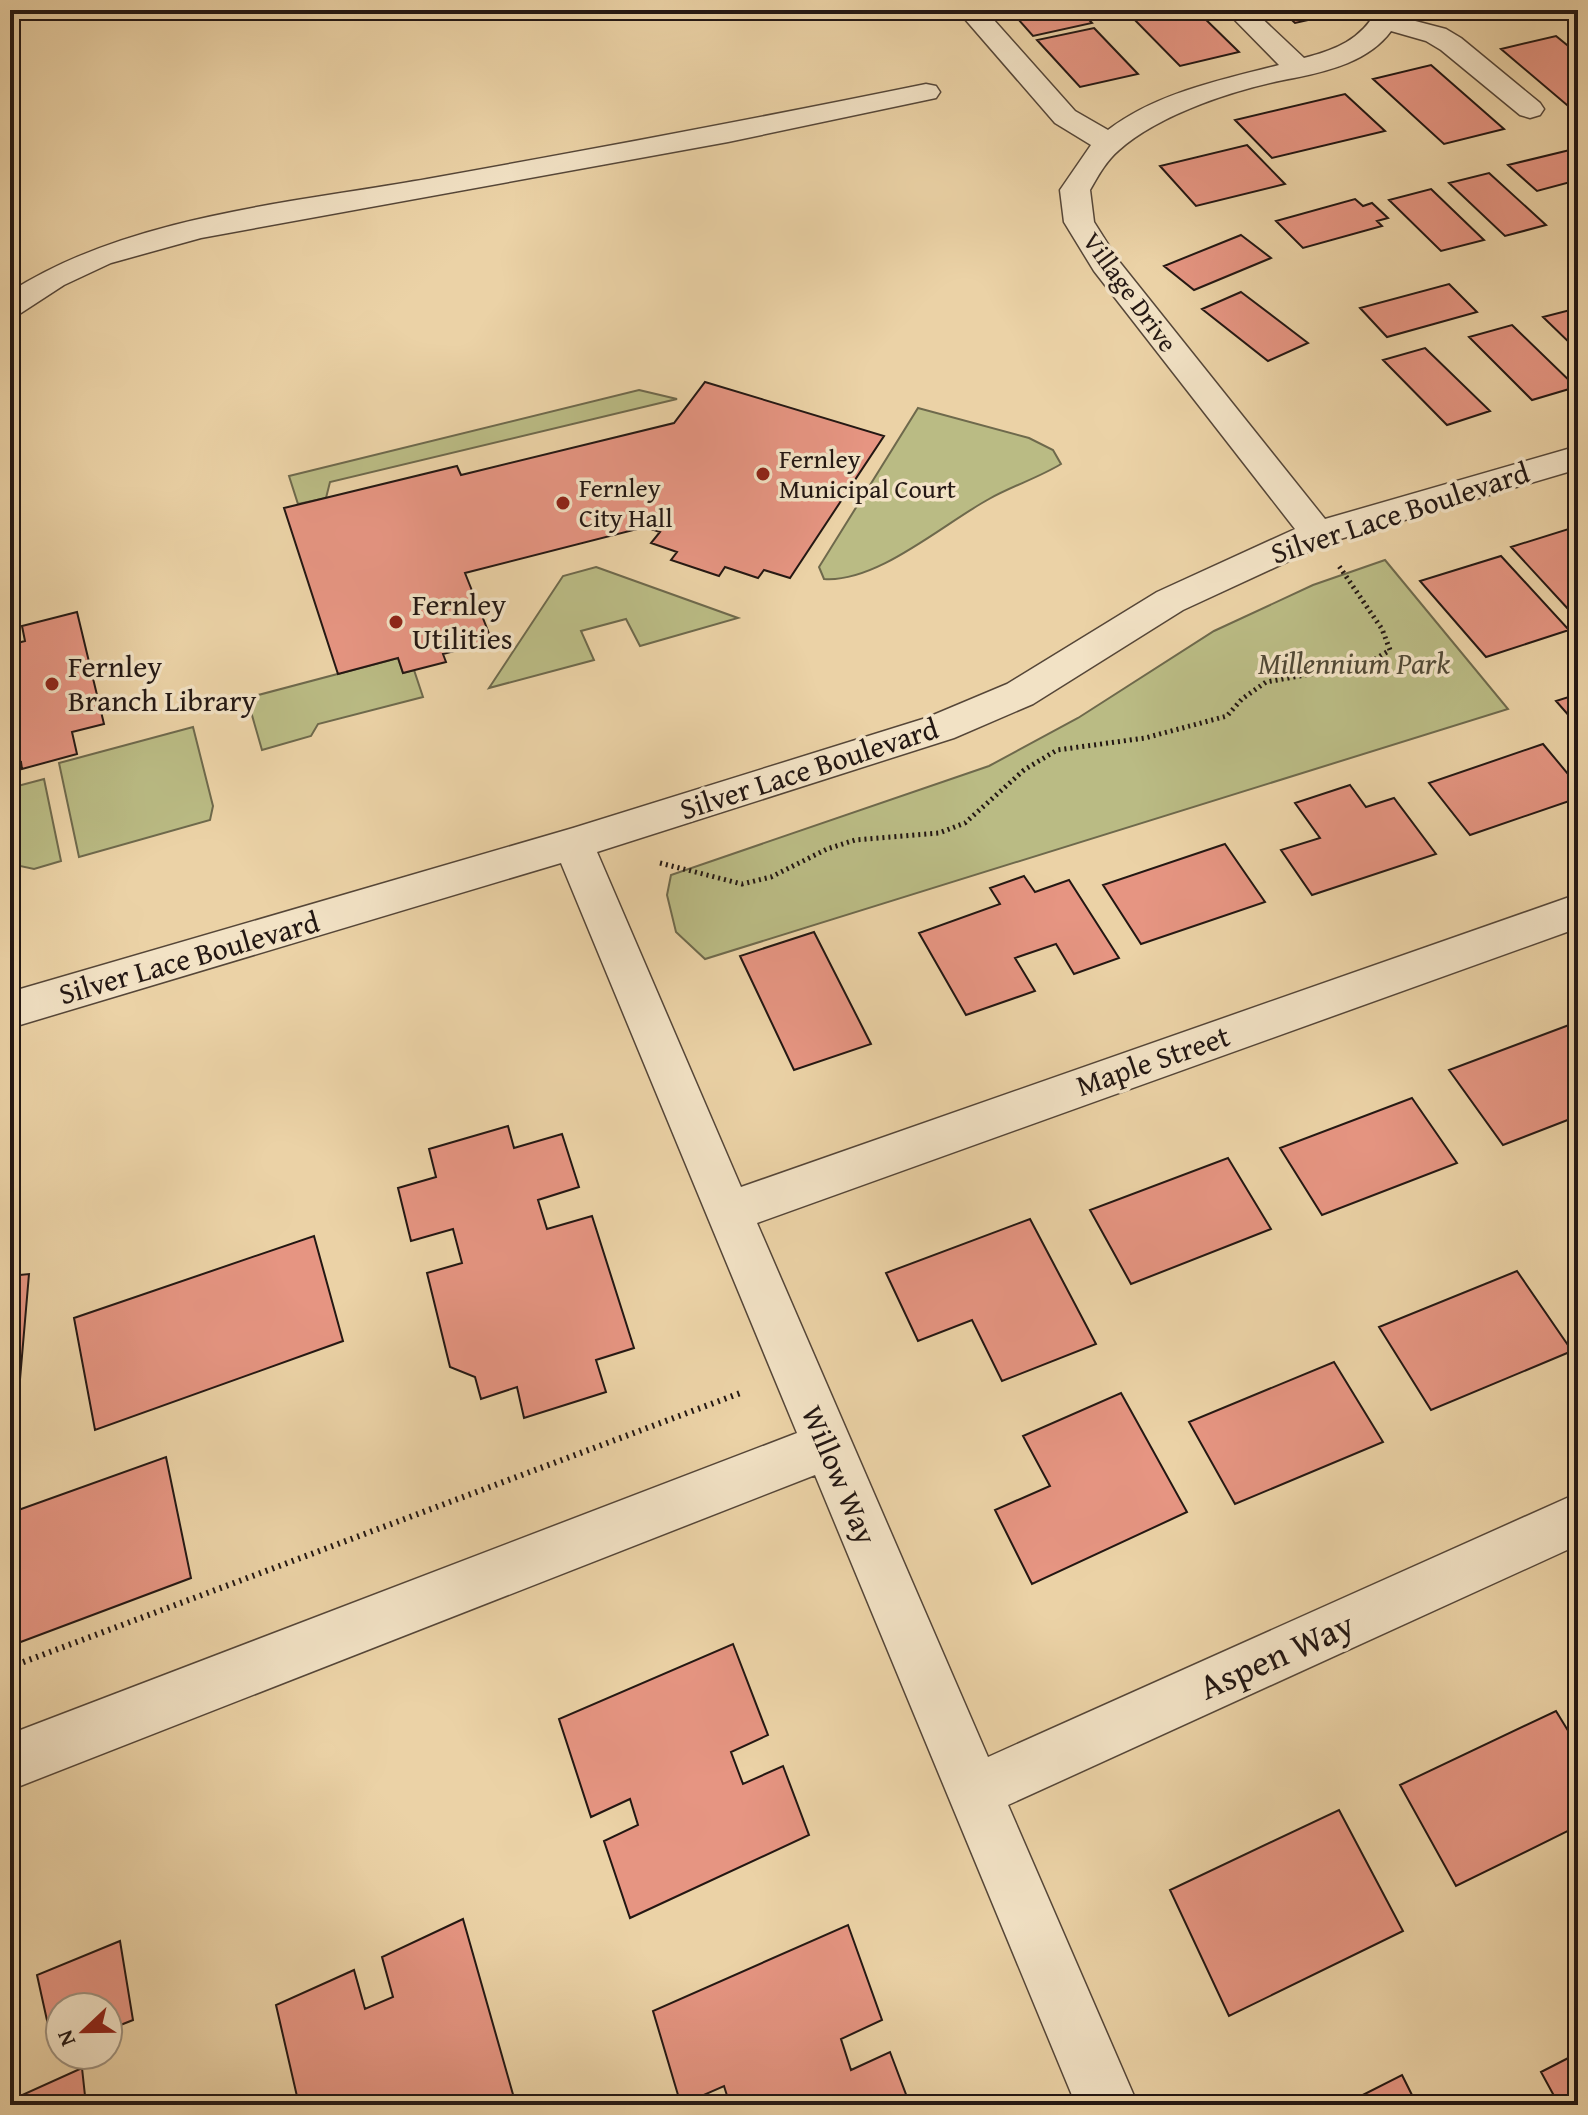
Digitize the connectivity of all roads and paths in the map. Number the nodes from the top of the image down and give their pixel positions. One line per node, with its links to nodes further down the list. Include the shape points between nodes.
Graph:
1 (970, 10): 7 (street, via 1065,117)
2 (1238, 10): 4 (street)
3 (1388, 15): 4 (street, Village Drive, via 1366,46); 6 (street, via 1451,44)
4 (1299, 69): 7 (street, Village Drive, via 1174,105)
5 (926, 92): 8 (street, via 198,229 100,256)
6 (1530, 109)
7 (1109, 143): 10 (street, Village Drive, via 1075,190 1079,222 1105,264)
8 (10, 306)
9 (1578, 457): 10 (street, Silver Lace Boulevard)
10 (1317, 533): 11 (street, Silver Lace Boulevard, via 1170,601 1020,694 940,728); 12 (path, via 1382,629 1390,650 1367,664 1266,682 1227,716 1145,738 1057,750 1024,770 965,823 939,833 855,840 742,884)
11 (573, 844): 14 (street, Silver Lace Boulevard); 15 (street, Willow Way)
12 (650, 860)
13 (1578, 911): 15 (street, Maple Street)
14 (10, 1010)
15 (728, 1212): 17 (street, Willow Way)
16 (743, 1392): 19 (path)
17 (827, 1446): 20 (street); 21 (street, Willow Way)
18 (1578, 1519): 21 (street, Aspen Way)
19 (10, 1667)
20 (10, 1762)
21 (974, 1792): 22 (street, Willow Way)
22 (1107, 2105)

